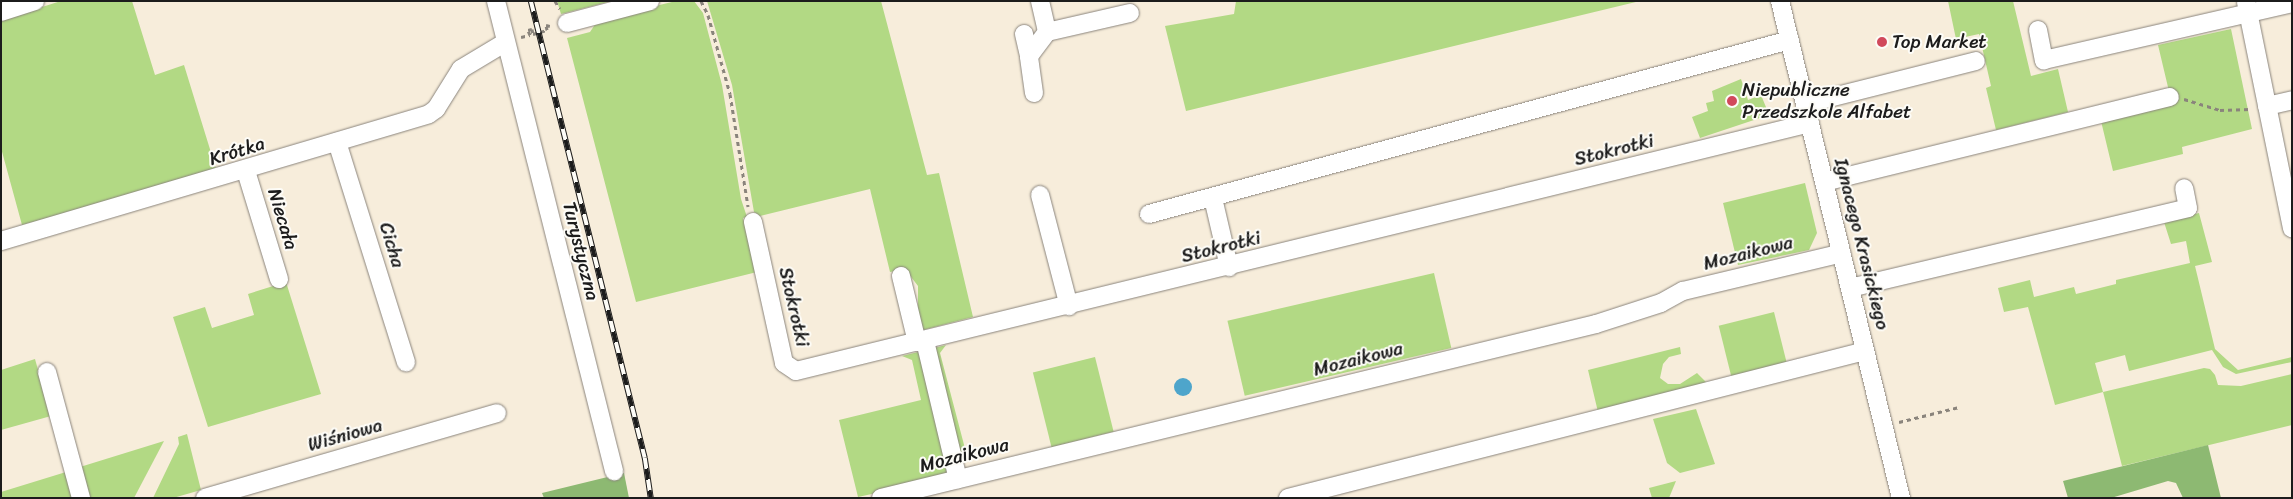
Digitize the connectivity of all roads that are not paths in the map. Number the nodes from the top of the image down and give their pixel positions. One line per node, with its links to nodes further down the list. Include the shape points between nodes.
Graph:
1 (34, 1): 8 (street)
2 (496, 1): 15 (street, Turystyczna)
3 (650, 1): 10 (street)
4 (1040, 1): 12 (street)
5 (1780, 1): 14 (street, Ignacego Krasickiego)
6 (2292, 3): 7 (street, via 2269,8)
7 (2247, 7): 11 (street, via 2044,60); 22 (street)
8 (1, 12)
9 (1130, 13): 12 (street)
10 (567, 23)
11 (2038, 30)
12 (1047, 32): 16 (street)
13 (1024, 34): 16 (street)
14 (1790, 40): 21 (street, Ignacego Krasickiego); 29 (street)
15 (506, 42): 24 (street, Krótka, via 461,68 436,109 429,114); 45 (street, Turystyczna)
16 (1028, 56): 18 (street)
17 (1976, 61): 21 (street)
18 (1034, 93)
19 (2170, 97): 26 (street)
20 (2292, 100): 22 (street)
21 (1805, 104): 23 (street, Ignacego Krasickiego)
22 (2267, 106): 32 (street)
23 (1810, 123): 26 (street, Ignacego Krasickiego); 35 (street, Stokrotki)
24 (337, 142): 25 (street, Krótka); 42 (street, Cicha)
25 (246, 171): 33 (street, Krótka); 37 (street, Niecała)
26 (1824, 182): 34 (street, Ignacego Krasickiego)
27 (2184, 188): 38 (street, via 2188,208)
28 (1040, 195): 39 (street)
29 (1213, 198): 30 (street); 35 (street)
30 (1149, 214)
31 (753, 222): 40 (street, Stokrotki, via 784,363 789,368 801,370)
32 (2292, 228)
33 (1, 242)
34 (1842, 252): 38 (street, Ignacego Krasickiego); 46 (street, Mozaikowa, via 1683,291 1661,303 1596,324)
35 (1229, 267): 39 (street, Stokrotki)
36 (901, 276): 40 (street)
37 (279, 279)
38 (1850, 288): 41 (street, Ignacego Krasickiego)
39 (1069, 306): 40 (street, Stokrotki)
40 (921, 341): 46 (street)
41 (1866, 351): 50 (street); 51 (street, Ignacego Krasickiego)
42 (406, 362)
43 (47, 372): 47 (street)
44 (497, 413): 48 (street, Wiśniowa)
45 (614, 471)
46 (958, 479): 49 (street, Mozaikowa)
47 (81, 498)
48 (205, 498)
49 (881, 498)
50 (1288, 498)
51 (1901, 498)

